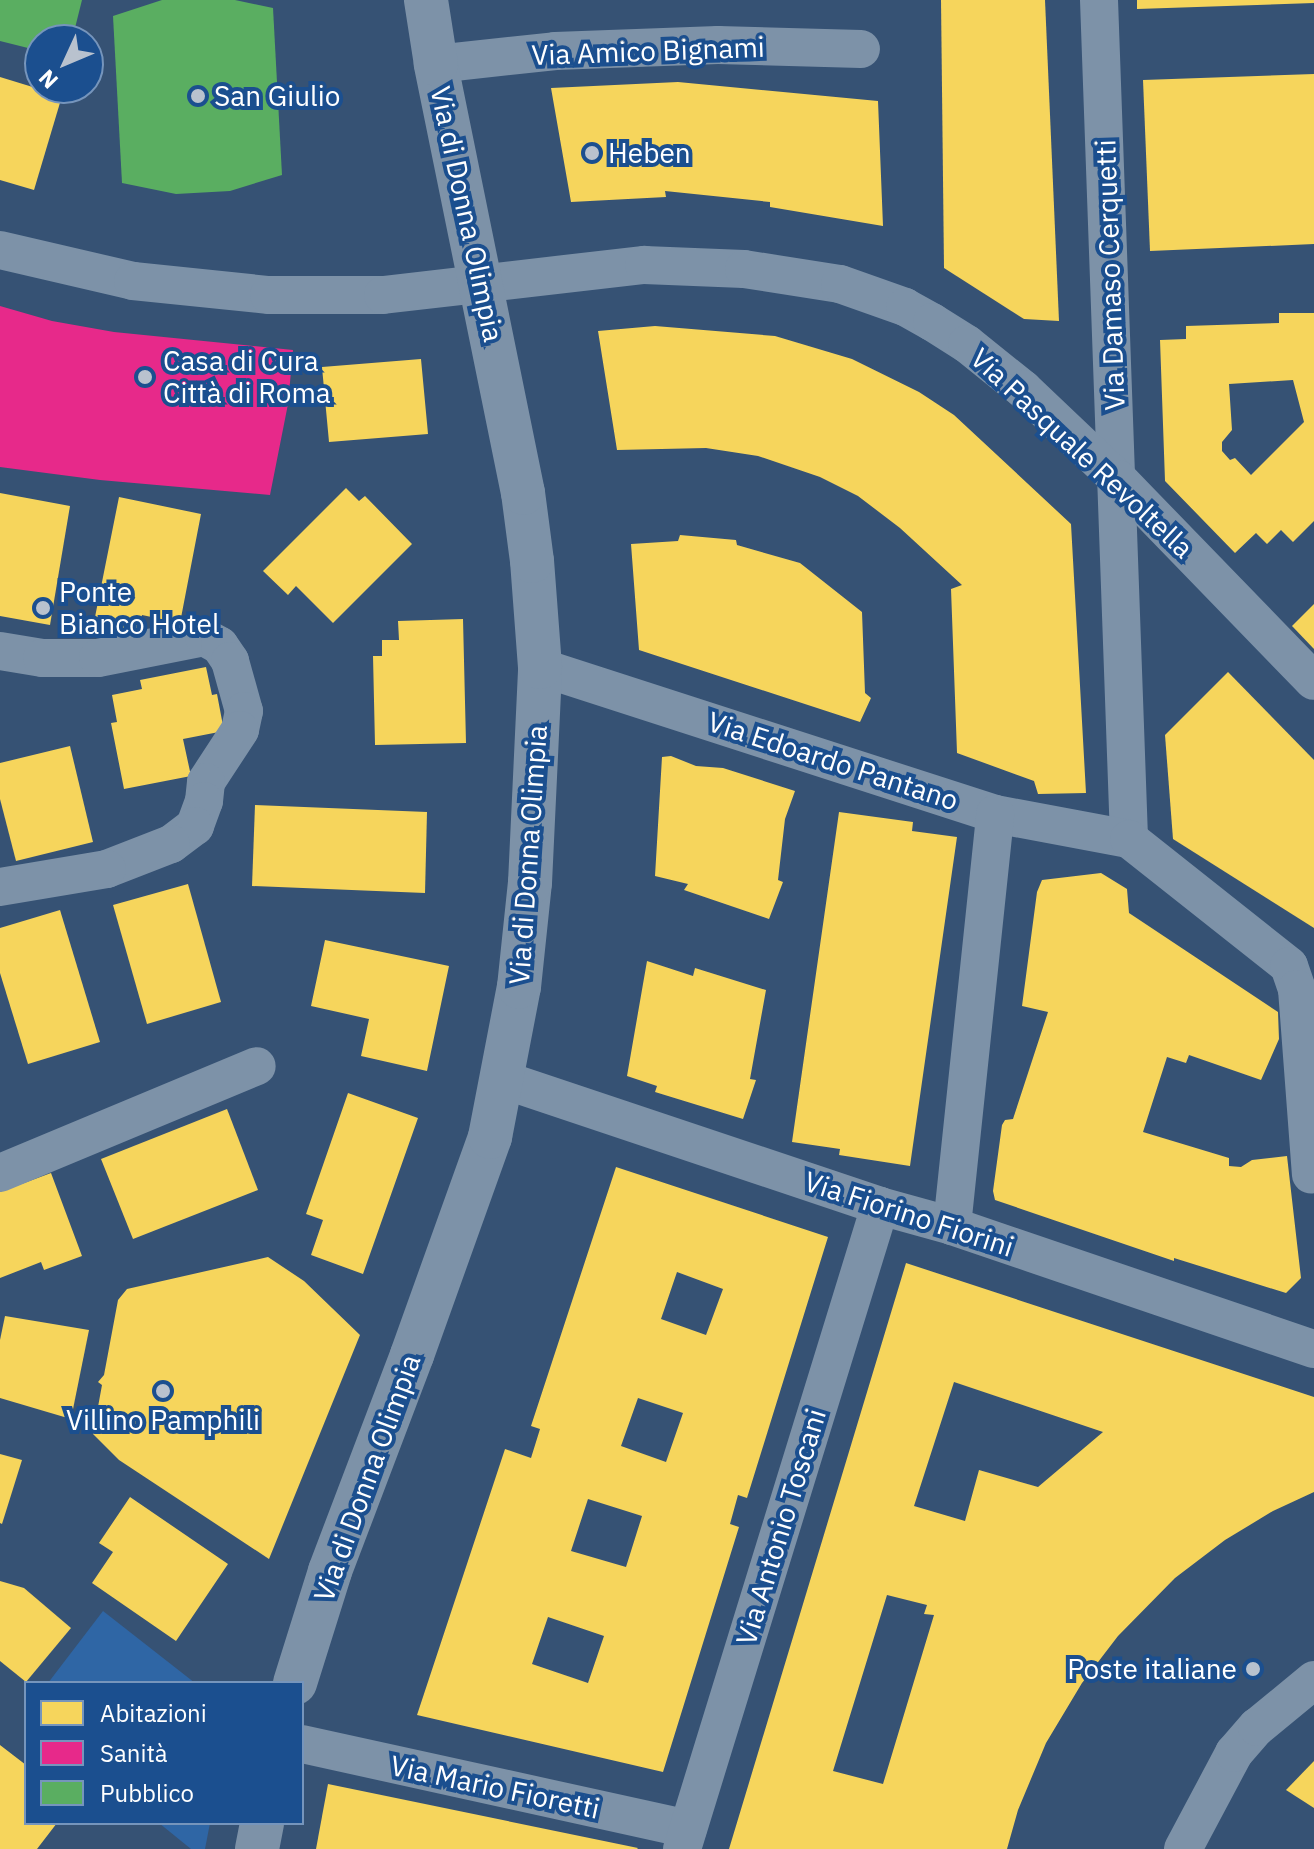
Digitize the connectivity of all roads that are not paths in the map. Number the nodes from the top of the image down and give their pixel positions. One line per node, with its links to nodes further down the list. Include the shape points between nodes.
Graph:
1 (426, 0): 4 (street, Via di Donna Olimpia)
2 (1099, 0): 7 (street, Via Damaso Cerquetti)
3 (861, 49): 4 (street, Via Amico Bignami, via 718,45 555,51)
4 (436, 64): 6 (street, Via di Donna Olimpia)
5 (0, 250): 6 (street, Via Pasquale Revoltella, via 133,281 269,295 383,295)
6 (482, 284): 7 (street, Via Pasquale Revoltella, via 644,265 744,269 840,284 905,307 967,344); 9 (street, Via di Donna Olimpia, via 523,493)
7 (1118, 479): 10 (street, Via Pasquale Revoltella); 12 (street, Via Damaso Cerquetti)
8 (0, 651): 13 (street, via 98,658 204,637 220,646 230,661 244,711 240,730 206,782 195,826 171,844 107,869)
9 (540, 667): 11 (street, Via Edoardo Pantano); 15 (street, Via di Donna Olimpia, via 530,883)
10 (1314, 681)
11 (995, 814): 12 (street, Via Edoardo Pantano); 19 (street)
12 (1129, 839): 17 (street, via 1289,966 1297,989)
13 (0, 887)
14 (257, 1066): 16 (street)
15 (504, 1080): 18 (street, Via Fiorino Fiorini); 22 (street, Via di Donna Olimpia, via 490,1137 330,1571)
16 (0, 1173)
17 (1311, 1174)
18 (880, 1206): 19 (street, Via Fiorino Fiorini); 25 (street, Via Antonio Toscani)
19 (952, 1226): 20 (street, Via Fiorino Fiorini)
20 (1314, 1349)
21 (1314, 1680): 27 (street, via 1234,1753)
22 (296, 1681)
23 (304, 1744): 25 (street, Via Mario Fioretti)
24 (262, 1825): 26 (street)
25 (685, 1839)
26 (257, 1849)
27 (1183, 1849)

